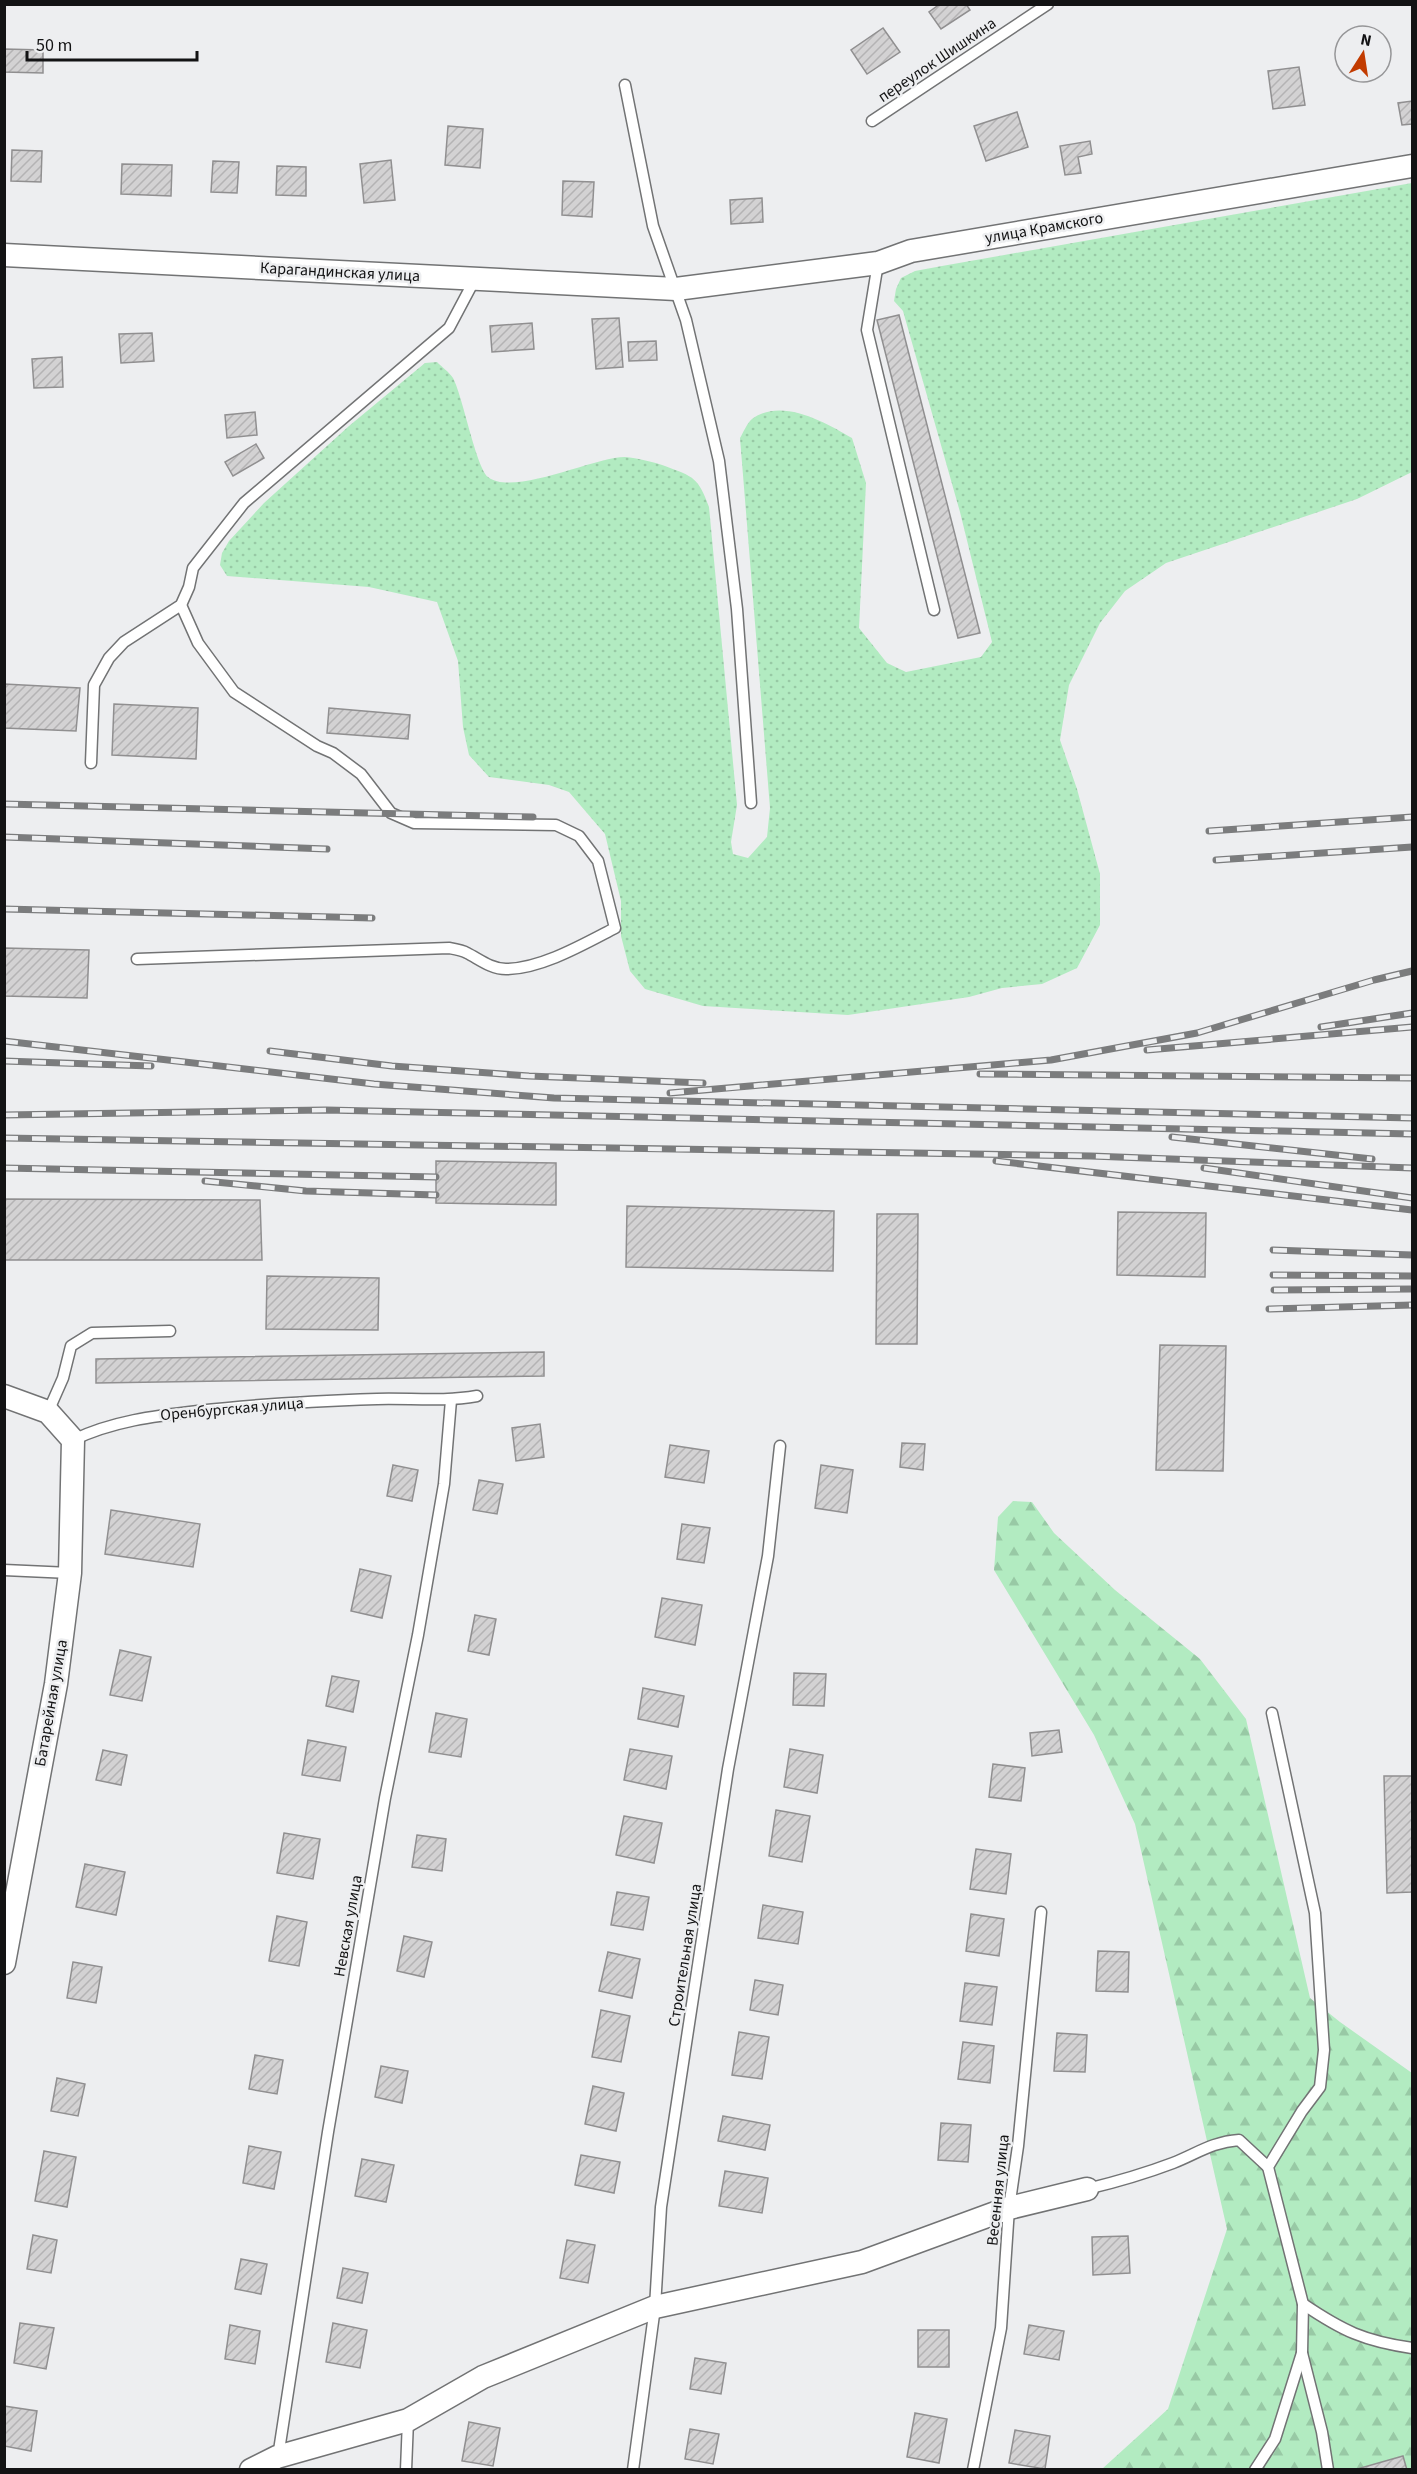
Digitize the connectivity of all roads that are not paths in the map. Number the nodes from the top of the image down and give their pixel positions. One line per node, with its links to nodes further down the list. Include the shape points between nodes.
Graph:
1 (1048, 4): 3 (lane, переулок Шишкина)
2 (625, 86): 8 (lane, via 653,226)
3 (872, 121)
4 (1413, 166): 6 (street, улица Крамского, via 911,251)
5 (4, 255): 7 (street, Карагандинская улица)
6 (878, 264): 8 (street, улица Крамского); 10 (lane, via 867,330)
7 (475, 279): 8 (street, Карагандинская улица); 9 (lane, via 448,328 244,503 193,568)
8 (676, 289): 12 (lane, via 719,461 737,609)
9 (181, 605): 11 (lane, via 124,642 109,658 94,685); 13 (lane, via 198,643 234,692 361,774 391,813 414,823 556,825 579,836 598,861 615,928 572,950 504,969 449,948)
10 (934, 610)
11 (91, 763)
12 (751, 803)
13 (137, 959)
14 (170, 1331): 18 (lane, via 92,1333 71,1346)
15 (4, 1396): 18 (street)
16 (477, 1396): 17 (lane, Оренбургская улица)
17 (451, 1400): 19 (lane, Оренбургская улица, via 255,1404 144,1418 95,1430); 34 (lane, Невская улица, via 444,1484 328,2132)
18 (48, 1412): 19 (street)
19 (73, 1440): 22 (street, Батарейная улица)
20 (780, 1446): 30 (lane, Строительная улица, via 768,1556 728,1769 662,2207)
21 (4, 1570): 22 (lane)
22 (70, 1573): 25 (street, Батарейная улица, via 56,1684)
23 (1272, 1713): 26 (lane, via 1316,1913 1324,2050 1320,2087)
24 (1041, 1912): 28 (lane, Весенняя улица)
25 (4, 1963)
26 (1268, 2167): 27 (lane, via 1239,2140 1221,2141 1135,2178); 29 (lane)
27 (1087, 2189): 28 (street)
28 (1009, 2208): 30 (street, via 862,2262); 38 (lane, Весенняя улица, via 1001,2328)
29 (1303, 2304): 31 (lane, via 1338,2327 1378,2343); 32 (lane)
30 (655, 2307): 33 (street, via 483,2377); 37 (lane, Строительная улица)
31 (1413, 2348)
32 (1302, 2353): 39 (lane, via 1275,2439); 40 (lane)
33 (408, 2420): 34 (street); 36 (lane)
34 (278, 2457): 35 (street)
35 (251, 2469)
36 (406, 2469)
37 (633, 2469)
38 (973, 2469)
39 (1255, 2469)
40 (1328, 2469)

